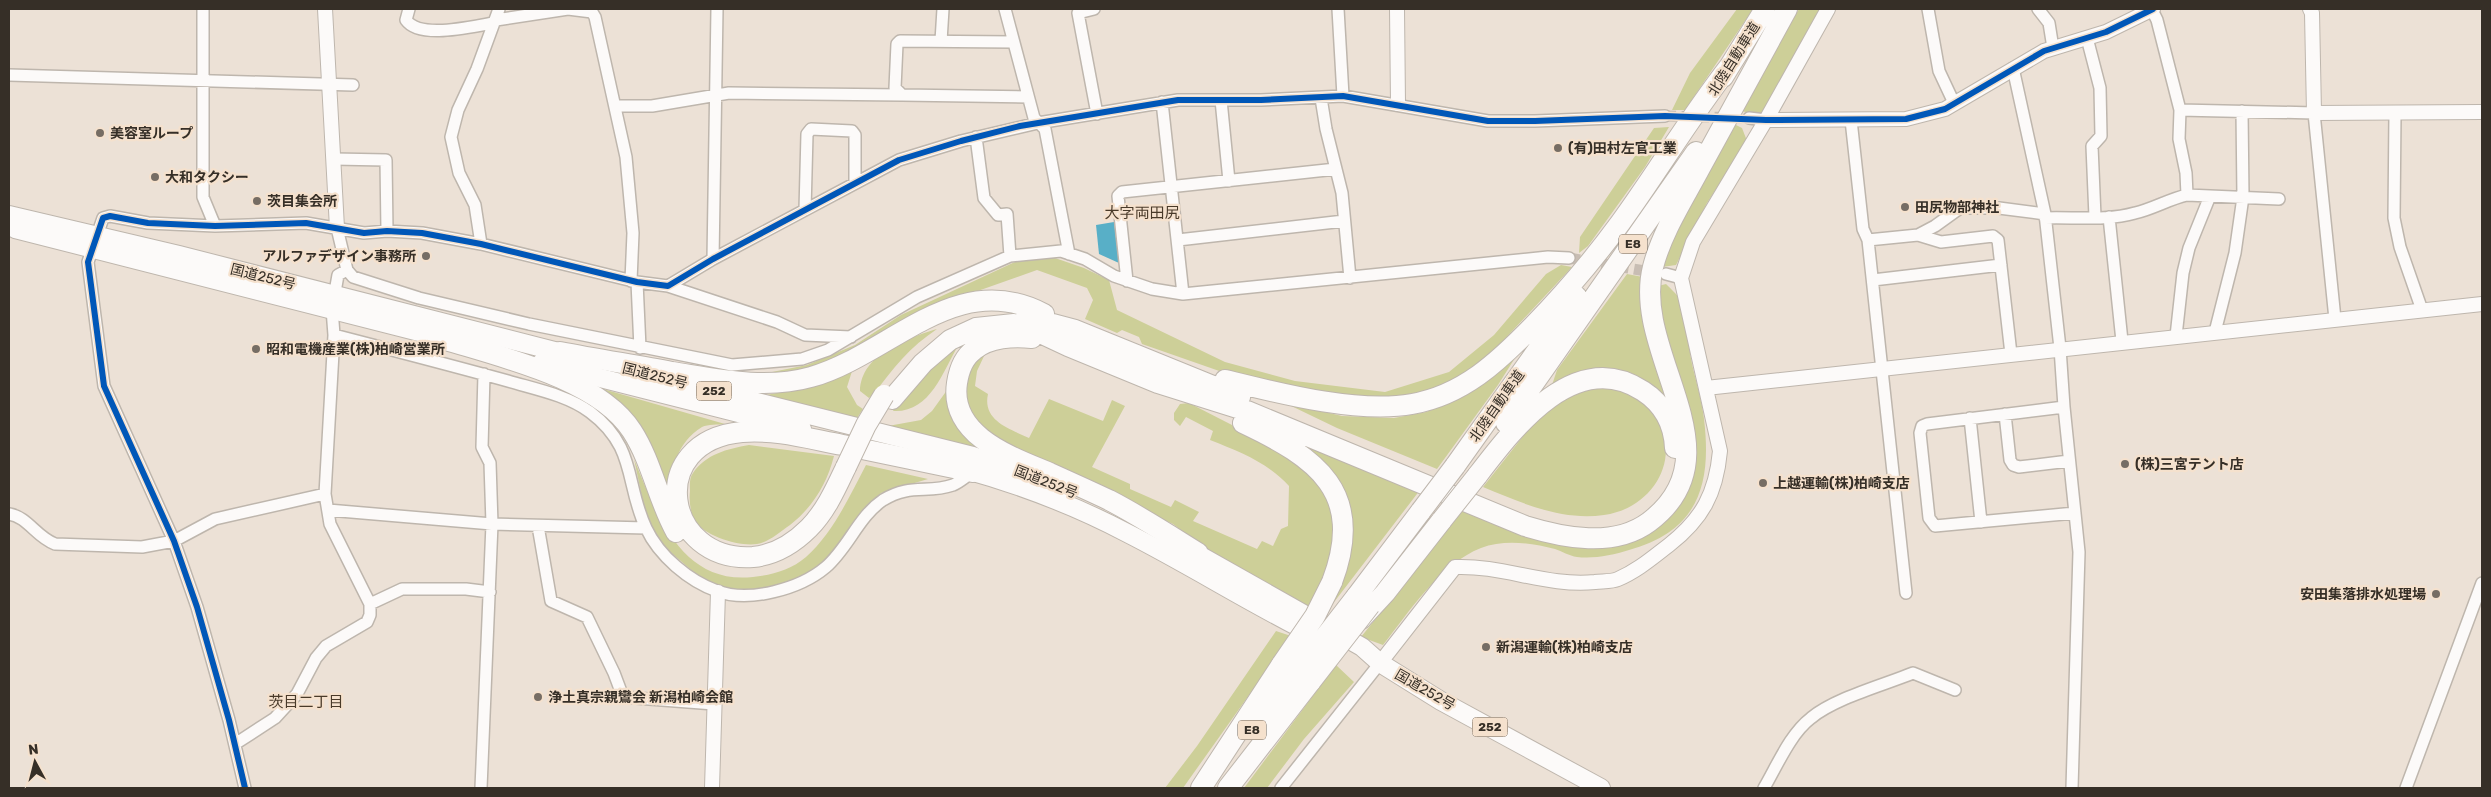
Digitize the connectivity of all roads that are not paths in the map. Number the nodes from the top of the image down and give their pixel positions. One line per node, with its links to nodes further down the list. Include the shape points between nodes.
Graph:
1 (203, 9): 26 (street)
2 (325, 9): 27 (street)
3 (409, 9): 18 (street, via 406,20 409,24 427,30 451,30)
4 (499, 9): 18 (street)
5 (717, 9): 29 (street)
6 (943, 9): 20 (street)
7 (1005, 9): 21 (street)
8 (1094, 9): 44 (street, via 1078,13)
9 (1338, 9): 31 (street)
10 (1397, 9): 37 (street)
11 (1765, 9): 23 (highway, 北陸自動車道 / E8)
12 (1787, 9): 106 (highway, via 1666,232 1653,269 1650,286 1652,320 1659,352 1681,409 1687,457 1675,495 1666,508 1645,525 1604,537 1573,537 1542,531); 113 (highway, 北陸自動車道 / E8, via 1643,231)
13 (1828, 9): 47 (street)
14 (1928, 9): 36 (street, via 1939,71)
15 (2038, 9): 22 (street, via 2049,23)
16 (2152, 9): 19 (street); 39 (street)
17 (2310, 9): 42 (street)
18 (495, 22): 38 (street, via 568,9 592,12 596,17); 74 (street, via 458,110 451,137 459,173 474,205)
19 (2087, 38): 22 (street); 63 (street, via 2100,88 2101,136 2092,146)
20 (941, 41): 21 (street); 30 (street, via 900,41 897,44 896,88)
21 (1013, 42): 32 (street)
22 (2053, 48): 24 (street)
23 (1730, 67): 106 (highway, via 1621,222 1555,304 1504,354 1456,390 1409,405 1355,404); 113 (highway, 北陸自動車道 / E8)
24 (2013, 68): 36 (street); 62 (street)
25 (9, 75): 26 (street)
26 (203, 82): 27 (street); 66 (street, via 203,197)
27 (328, 84): 28 (street); 51 (street)
28 (353, 85)
29 (716, 94): 30 (street); 38 (street, via 652,106); 78 (street)
30 (902, 95): 32 (street)
31 (1343, 96): 33 (street); 37 (street)
32 (1028, 97): 49 (street)
33 (1321, 98): 34 (street); 52 (street)
34 (1221, 100): 35 (street); 53 (street)
35 (1162, 102): 44 (street); 55 (street)
36 (1954, 103): 48 (street, via 1906,119)
37 (1398, 104): 45 (street, via 1488,121)
38 (615, 106): 86 (street, via 627,167)
39 (2180, 110): 40 (street); 56 (street, via 2179,139)
40 (2242, 111): 42 (street); 58 (street)
41 (2482, 112): 43 (street)
42 (2314, 113): 43 (street); 92 (street)
43 (2395, 113): 91 (street, via 2394,218 2400,247)
44 (1097, 114): 49 (street)
45 (1665, 116)
46 (1749, 118): 47 (street)
47 (1766, 120): 48 (street); 83 (street, via 1693,242)
48 (1851, 120): 72 (street, via 1862,229)
49 (1038, 123): 50 (street); 75 (street, via 1045,129)
50 (976, 137): 54 (street, via 899,160); 76 (street, via 984,198 998,215 1007,214)
51 (334, 159): 68 (street); 69 (street, via 386,160)
52 (1336, 170): 53 (street); 65 (street)
53 (1229, 181): 55 (street)
54 (855, 182): 60 (street); 60 (street, via 855,135 852,130 811,129 808,134)
55 (1172, 187): 71 (street); 85 (street, via 1122,192 1118,196)
56 (2187, 195): 57 (street); 64 (street, via 2135,213)
57 (2210, 196): 58 (street); 96 (street, via 2189,248)
58 (2243, 197): 59 (street); 93 (street, via 2235,252)
59 (2279, 199)
60 (805, 210): 78 (street)
61 (9, 215): 73 (highway, 国道252号 / 252)
62 (2045, 216): 63 (street); 70 (street, via 1999,208 1960,208); 101 (street)
63 (2095, 217): 64 (street)
64 (2109, 217): 99 (street)
65 (1344, 221): 71 (street); 82 (street)
66 (215, 226): 68 (street, via 278,222); 73 (street, via 148,223 110,216 103,218)
67 (9, 227): 73 (highway, 国道252号 / 252)
68 (337, 228): 69 (street, via 364,233); 80 (street)
69 (387, 231): 74 (street, via 422,233)
70 (1918, 235): 72 (street); 79 (street, via 1941,242 1993,236 1998,240)
71 (1178, 240): 88 (street)
72 (1868, 240): 84 (street)
73 (93, 242): 89 (highway, 国道252号 / 252); 123 (street, via 88,262 89,279 104,386)
74 (481, 244): 86 (street)
75 (1069, 254): 76 (street, via 1061,251); 85 (street)
76 (1010, 256): 97 (street, via 917,297)
77 (1569, 258): 82 (street, via 1548,257)
78 (713, 259): 87 (street)
79 (2001, 265): 84 (street); 103 (street)
80 (347, 270): 89 (street, via 338,275); 100 (street, via 353,277 419,298)
81 (1666, 274): 83 (street)
82 (1350, 278): 88 (street)
83 (1681, 278): 107 (street)
84 (1873, 280): 104 (street)
85 (1127, 281): 88 (street)
86 (634, 282): 87 (street); 100 (street)
87 (668, 286): 97 (street, via 777,322 805,335)
88 (1183, 294)
89 (333, 302): 94 (street); 95 (highway, 国道252号 / 252); 102 (highway, 国道252号 / 252)
90 (2482, 304): 91 (street)
91 (2422, 310): 92 (street)
92 (2335, 319): 93 (street)
93 (2215, 332): 96 (street)
94 (334, 335): 105 (street); 115 (street)
95 (430, 335): 112 (highway, via 554,375 614,409 641,446 662,506 676,532 695,551 717,563 758,567 794,554 825,526); 114 (highway, 国道252号 / 252)
96 (2176, 336): 99 (street)
97 (852, 337): 100 (street, via 802,359 732,365)
98 (1072, 338): 102 (highway, via 1040,311 1015,302 990,300 966,303 925,318 838,368 810,378 764,383 731,382); 106 (highway); 112 (highway, bridge, via 1020,316 995,315 969,321 942,335 903,370 888,397 866,425); 124 (highway, via 1022,337 996,340 974,349 962,366 956,387 966,421 984,441 998,450 1109,500)
99 (2122, 342): 101 (street)
100 (640, 348)
101 (2060, 348): 103 (street); 108 (street)
102 (560, 352): 124 (highway, 国道252号 / 252, via 1008,467 1105,505)
103 (2011, 354): 104 (street)
104 (1884, 369): 107 (street); 128 (street)
105 (484, 374): 120 (street, via 482,447 490,463); 122 (street, via 566,399 605,424 619,443 628,464)
106 (1162, 374): 113 (highway, via 1508,507 1565,524 1610,524 1647,508 1657,500 1670,478 1676,452 1675,439 1667,415 1646,393 1618,380 1591,380 1565,388 1533,410); 132 (highway, bridge, via 1287,446 1318,468 1338,501 1343,527 1341,553 1332,582 1315,616)
107 (1706, 388): 131 (street, via 1720,451 1718,474 1702,511 1679,537 1637,570 1616,580 1558,582 1478,566 1455,567)
108 (2064, 407): 109 (street); 111 (street)
109 (2005, 414): 110 (street); 111 (street, via 2013,465)
110 (1970, 418): 119 (street); 119 (street, via 1927,424 1922,426 1920,433 1932,524)
111 (2069, 461): 117 (street)
112 (851, 468): 114 (highway, via 810,528 788,545 761,556 733,556 710,548 690,532 676,500 678,475 690,453 712,439 742,432 786,435)
113 (1468, 471): 129 (highway, 北陸自動車道 / E8, bridge)
114 (973, 472): 127 (street, via 955,484 902,491 880,503 826,567 806,580 765,593); 131 (highway, 国道252号 / 252, via 1022,487 1092,516 1159,549 1294,625 1356,656)
115 (325, 494): 116 (street); 123 (street, via 215,519)
116 (328, 510): 120 (street); 130 (street, via 330,524)
117 (2075, 513): 119 (street); 145 (street, via 2079,570)
118 (9, 514): 123 (street, via 24,520 43,540 56,544 142,547)
119 (1981, 522)
120 (492, 524): 121 (street); 126 (street)
121 (538, 526): 122 (street); 134 (street, via 551,601 587,617 623,697)
122 (646, 528): 127 (street, via 668,558 684,573)
123 (174, 541): 135 (street, via 197,607)
124 (1198, 554): 131 (highway, 国道252号 / 252, via 1362,647)
125 (2482, 583): 146 (street)
126 (490, 592): 130 (street, via 402,590); 137 (street)
127 (718, 592): 134 (street)
128 (1906, 593)
129 (1366, 603): 132 (highway, 北陸自動車道 / E8, bridge); 132 (highway, 北陸自動車道 / E8, bridge, via 1352,629)
130 (370, 604): 135 (street, via 367,622 326,646 297,694 275,718)
131 (1380, 663): 142 (street); 143 (highway, 国道252号 / 252, via 1441,701)
132 (1297, 673): 139 (highway); 140 (highway, 北陸自動車道 / E8); 141 (highway, 北陸自動車道 / E8)
133 (1955, 690): 144 (street, via 1913,673 1828,707 1810,718 1798,731)
134 (714, 704): 138 (street)
135 (235, 744): 136 (street)
136 (246, 788)
137 (481, 788)
138 (712, 788)
139 (1201, 788)
140 (1207, 788)
141 (1228, 788)
142 (1281, 788)
143 (1601, 788)
144 (1764, 788)
145 (2072, 788)
146 (2406, 788)

